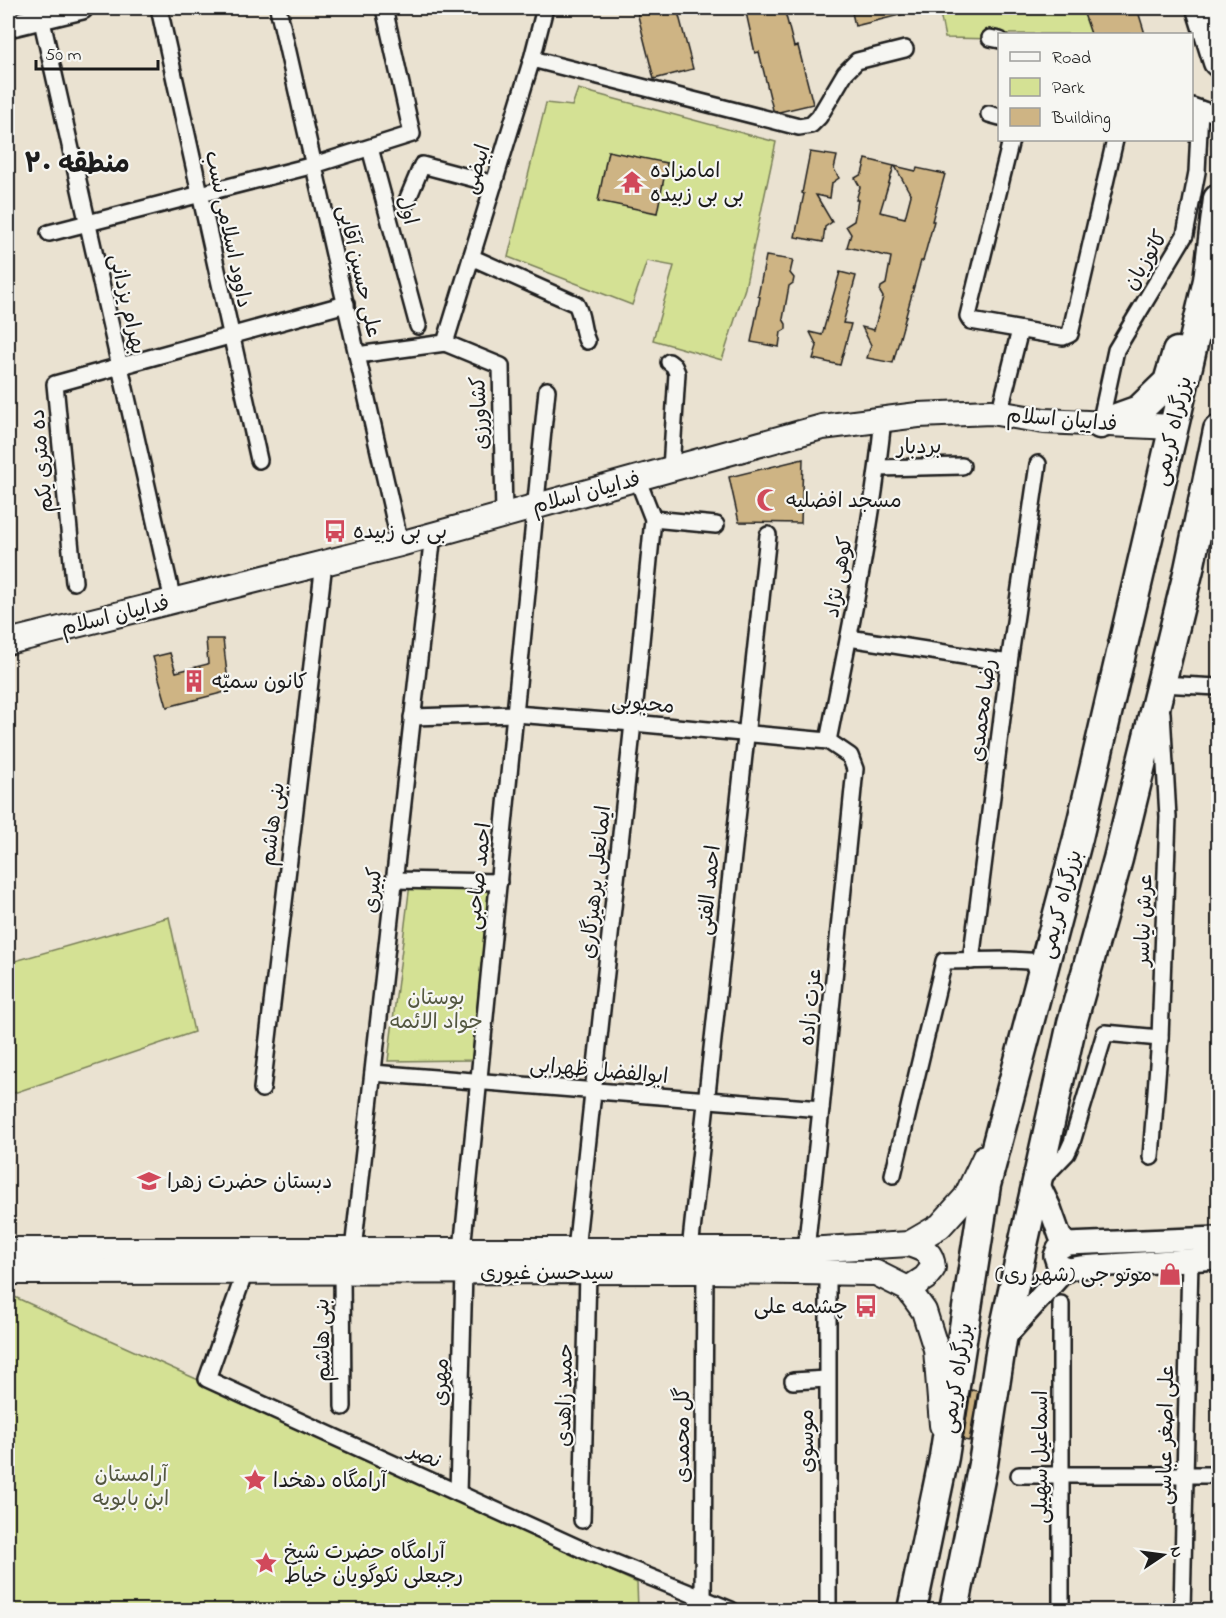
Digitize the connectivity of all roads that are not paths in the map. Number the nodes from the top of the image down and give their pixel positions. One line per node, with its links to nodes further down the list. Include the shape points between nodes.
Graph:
1 (82, 8): 7 (main road)
2 (159, 8): 19 (street, داوود اسلامی نسب)
3 (278, 8): 17 (street, علی حسین آقایی)
4 (384, 8): 16 (street, via 412,134)
5 (545, 8): 10 (street, ابیضی)
6 (1201, 8): 11 (highway)
7 (40, 12): 8 (main road); 22 (street, بهرام یزدانی)
8 (8, 26)
9 (905, 49): 10 (street, via 857,62 845,73 819,117 811,125 799,127)
10 (532, 59): 18 (street, ابیضی)
11 (1218, 62)
12 (1196, 107): 13 (street); 38 (street, کاتوزیان, via 1197,172 1185,235 1116,350)
13 (1218, 116)
14 (1011, 141): 28 (street, via 968,316 971,321)
15 (1115, 141): 28 (street, via 1070,334 1063,337)
16 (370, 148): 17 (street); 27 (street, اول)
17 (314, 165): 19 (street); 26 (street, علی حسین آقایی)
18 (494, 184): 21 (street, via 422,165); 25 (street, ابیضی)
19 (200, 194): 22 (street); 29 (street, داوود اسلامی نسب)
20 (1218, 200): 24 (highway, بزرگراه کریمی)
21 (406, 203)
22 (88, 223): 23 (street); 34 (street, بهرام یزدانی)
23 (49, 233)
24 (1214, 233): 38 (highway, via 1168,382 1138,410); 39 (highway, بزرگراه کریمی, via 1208,280)
25 (471, 257): 30 (street, via 576,304); 31 (street, ابیضی)
26 (346, 304): 29 (street, ده متری یکم); 32 (street, علی حسین آقایی)
27 (418, 326)
28 (1020, 330): 36 (street)
29 (231, 336): 34 (street, ده متری یکم); 41 (street, داوود اسلامی نسب)
30 (587, 341)
31 (445, 343): 32 (street); 48 (street, کشاورزی, via 501,366)
32 (357, 355): 54 (street, علی حسین آقایی)
33 (669, 362): 45 (street, via 676,373)
34 (120, 367): 57 (street, ده متری یکم, via 55,384); 58 (street, بهرام یزدانی)
35 (547, 390): 47 (street, احمد صاحبی)
36 (999, 414): 37 (main road, فداییان اسلام); 38 (main road, فداییان اسلام)
37 (883, 419): 44 (street, کوهی نژاد); 45 (main road, فداییان اسلام, via 822,428)
38 (1100, 424): 39 (main road, فداییان اسلام)
39 (1173, 427): 40 (highway); 69 (highway, بزرگراه کریمی)
40 (1218, 434): 56 (highway, بزرگراه کریمی)
41 (259, 460)
42 (1038, 464): 61 (street, رضا محمدی)
43 (962, 466): 44 (street, بردبار)
44 (878, 468): 59 (street, کوهی نژاد)
45 (671, 469): 46 (main road, فداییان اسلام)
46 (637, 478): 47 (main road, فداییان اسلام); 49 (street)
47 (536, 506): 48 (main road, فداییان اسلام); 64 (street, احمد صاحبی)
48 (504, 515): 52 (main road, فداییان اسلام)
49 (653, 519): 51 (street); 66 (street, ایمانعلی پرهیزگاری)
50 (1218, 522): 56 (highway)
51 (716, 525)
52 (433, 534): 54 (main road, فداییان اسلام); 65 (street, کبیری)
53 (768, 535): 67 (street, احمد الفتی)
54 (400, 544): 55 (main road, فداییان اسلام)
55 (324, 563): 58 (main road, فداییان اسلام); 78 (street, بنی هاشم)
56 (1189, 569): 62 (highway, بزرگراه کریمی)
57 (74, 582)
58 (173, 601): 60 (main road, فداییان اسلام)
59 (849, 638): 61 (street); 68 (street, کوهی نژاد)
60 (8, 642)
61 (1009, 663): 73 (street, رضا محمدی)
62 (1161, 684): 63 (street); 70 (highway, بزرگراه کریمی); 75 (street, عرش نیاسر, via 1168,817)
63 (1218, 687)
64 (515, 714): 65 (street, محبوبی); 66 (street, محبوبی); 72 (street, احمد صاحبی)
65 (412, 717): 71 (street, کبیری)
66 (633, 723): 67 (street, محبوبی); 79 (street, ایمانعلی پرهیزگاری)
67 (746, 734): 68 (street, محبوبی); 80 (street, احمد الفتی)
68 (828, 741): 81 (street, عزت زاده, via 850,756 855,769)
69 (1078, 838): 70 (highway, via 1095,834 1104,837); 74 (highway, بزرگراه کریمی)
70 (1119, 859): 85 (highway, بزرگراه کریمی, via 1072,1023)
71 (394, 880): 72 (street); 76 (street, کبیری)
72 (499, 882): 77 (street, احمد صاحبی)
73 (971, 961): 74 (street); 84 (street, via 944,961)
74 (1045, 962): 82 (highway, بزرگراه کریمی)
75 (1161, 1038): 83 (street, عرش نیاسر); 85 (street, via 1105,1033 1072,1142 1067,1153)
76 (373, 1073): 77 (street, ابوالفضل ظهرابی); 89 (street, کبیری)
77 (479, 1081): 79 (street, ابوالفضل ظهرابی); 96 (street, احمد صاحبی)
78 (262, 1089)
79 (593, 1090): 80 (street, ابوالفضل ظهرابی); 90 (street, ایمانعلی پرهیزگاری)
80 (706, 1100): 81 (street, ابوالفضل ظهرابی); 91 (street, احمد الفتی)
81 (821, 1108): 92 (street, عزت زاده)
82 (1006, 1111): 87 (main road, سیدحسن غیوری, via 966,1197 940,1226); 110 (highway, بزرگراه کریمی, via 986,1185)
83 (1152, 1157)
84 (894, 1175)
85 (1038, 1183): 88 (main road); 106 (highway, بزرگراه کریمی)
86 (1218, 1238): 88 (main road)
87 (909, 1244): 92 (main road, سیدحسن غیوری); 104 (main road, via 926,1251 933,1259 933,1268)
88 (1067, 1244): 97 (main road, via 1058,1248 1054,1256 1058,1265)
89 (352, 1250): 93 (main road, سیدحسن غیوری); 96 (main road, سیدحسن غیوری)
90 (576, 1250): 91 (main road, سیدحسن غیوری); 96 (main road, سیدحسن غیوری)
91 (690, 1250): 92 (main road, سیدحسن غیوری)
92 (806, 1250)
93 (8, 1251)
94 (1218, 1258): 95 (main road)
95 (1190, 1260): 97 (main road); 113 (street, علی اصغر عباسی)
96 (463, 1261): 100 (main road, سیدحسن غیوری); 101 (main road, سیدحسن غیوری); 115 (street, مهری)
97 (1069, 1269): 106 (main road)
98 (8, 1272): 99 (main road, سیدحسن غیوری)
99 (245, 1272): 100 (main road, سیدحسن غیوری); 115 (street, نصر, via 207,1379)
100 (342, 1272): 109 (street, بنی هاشم)
101 (588, 1272): 102 (main road, سیدحسن غیوری); 116 (street, حمید زاهدی)
102 (705, 1272): 103 (main road, سیدحسن غیوری); 117 (street, گل محمدی)
103 (828, 1272): 104 (main road, سیدحسن غیوری, via 876,1273); 107 (street, موسوی)
104 (908, 1289): 110 (main road, سیدحسن غیوری, via 924,1311 936,1349)
105 (1061, 1304): 112 (street, اسماعیل سهیلی)
106 (1002, 1340): 121 (highway, بزرگراه کریمی)
107 (827, 1379): 108 (street); 119 (street, موسوی)
108 (793, 1381)
109 (343, 1407)
110 (944, 1457): 120 (highway, بزرگراه کریمی)
111 (1019, 1475): 112 (street)
112 (1061, 1475): 113 (street); 122 (street, اسماعیل سهیلی)
113 (1185, 1475): 114 (street); 123 (street, علی اصغر عباسی)
114 (1218, 1475)
115 (458, 1493): 117 (street, نصر)
116 (582, 1520)
117 (703, 1598): 118 (street, نصر)
118 (731, 1611)
119 (828, 1611)
120 (912, 1611)
121 (954, 1611)
122 (1061, 1611)
123 (1182, 1611)

